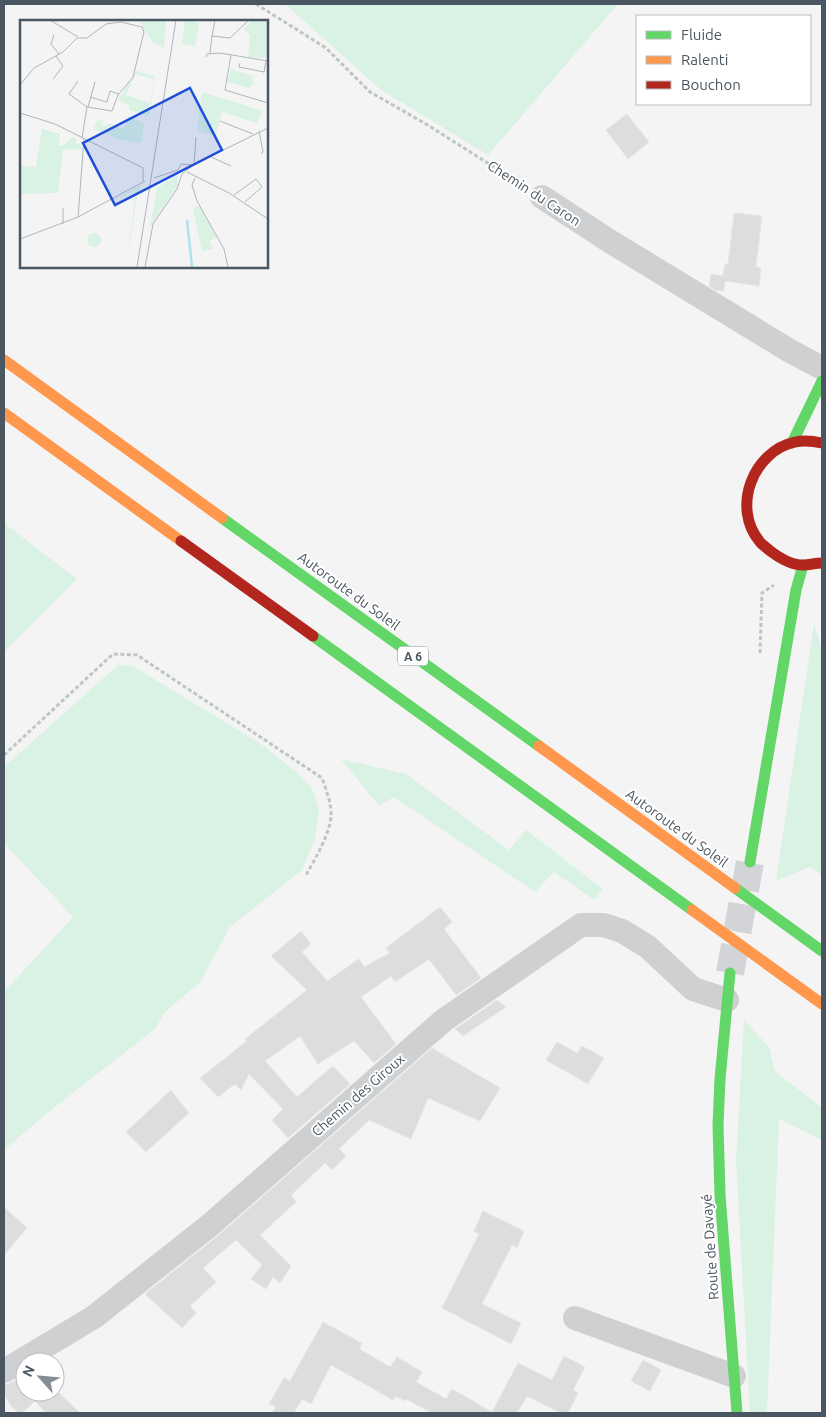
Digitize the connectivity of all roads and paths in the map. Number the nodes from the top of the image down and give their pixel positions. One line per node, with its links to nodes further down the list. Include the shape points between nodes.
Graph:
1 (256, 4): 2 (path, Chemin du Caron, via 326,48 370,92)
2 (542, 197): 4 (street, Chemin du Caron, via 628,253)
3 (4, 360): 14 (main road, Autoroute du Soleil / A 6)
4 (822, 368)
5 (822, 381): 7 (main road)
6 (4, 413): 17 (main road)
7 (792, 443): 8 (main road); 10 (main road, via 774,451 750,480 747,518 755,536 768,550 784,560)
8 (822, 443)
9 (822, 563): 10 (main road)
10 (803, 565): 12 (main road)
11 (4, 755): 13 (path, via 113,654 137,655 322,778 331,816 324,843)
12 (750, 862)
13 (306, 875)
14 (822, 952)
15 (730, 973): 16 (main road, Route de Davayé)
16 (727, 1000): 19 (street, Chemin des Giroux, via 693,989 648,947 622,931 604,925 581,925 444,1020 214,1222 94,1317); 20 (main road, Route de Davayé, via 718,1126)
17 (822, 1004)
18 (575, 1318): 20 (street)
19 (4, 1371)
20 (734, 1376): 21 (main road, Route de Davayé)
21 (737, 1413)

